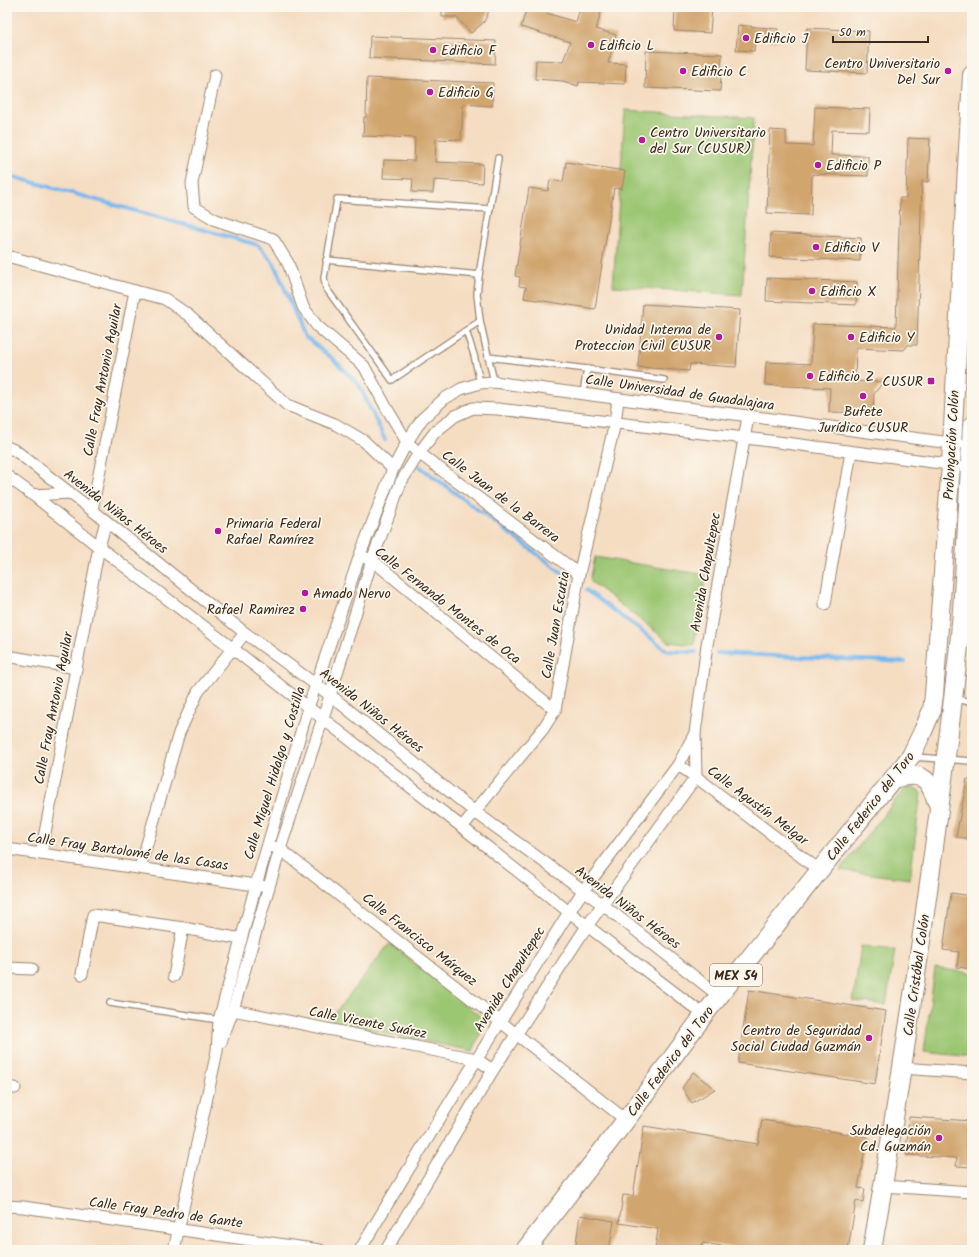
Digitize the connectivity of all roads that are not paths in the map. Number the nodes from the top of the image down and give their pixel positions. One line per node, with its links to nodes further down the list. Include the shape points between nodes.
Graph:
1 (972, 75): 23 (main road, Prolongación Colón / MEX 54)
2 (214, 76): 22 (street, Calle Juan de la Barrera, via 192,183 194,207 216,220 273,239 288,263 303,307 317,326 364,366)
3 (498, 158): 4 (lane)
4 (490, 209): 6 (lane, via 337,199); 7 (lane)
5 (7, 256): 8 (street, Calle Fray Antonio Aguilar)
6 (326, 260): 7 (lane); 10 (lane, via 326,288 392,380)
7 (479, 275): 9 (lane, via 477,294)
8 (134, 291): 30 (street, via 165,299 188,315 287,405 347,431 364,442); 34 (street, Calle Fray Antonio Aguilar)
9 (480, 321): 10 (lane); 11 (lane)
10 (466, 331): 15 (lane)
11 (488, 357): 12 (lane); 14 (lane)
12 (587, 369): 13 (lane); 16 (lane)
13 (664, 380)
14 (494, 382): 15 (street, Calle Universidad de Guadalajara); 16 (street, Calle Universidad de Guadalajara)
15 (480, 383): 22 (street, Calle Universidad de Guadalajara, via 461,389 444,399 422,420)
16 (583, 395): 17 (street, Calle Universidad de Guadalajara)
17 (618, 399): 18 (street, Calle Universidad de Guadalajara); 19 (street, Calle Juan Escutia)
18 (748, 416): 21 (street, Avenida Chapultepec); 23 (street, Calle Universidad de Guadalajara)
19 (615, 423): 21 (street); 27 (street, via 473,408 455,416 435,432); 41 (street, Calle Juan Escutia)
20 (972, 426): 24 (main road, Prolongación Colón / MEX 54)
21 (745, 438): 26 (street); 54 (street, Avenida Chapultepec, via 707,645)
22 (407, 442): 27 (street, Calle Juan de la Barrera); 30 (street, Calle Miguel Hidalgo y Costilla)
23 (952, 443): 24 (street, Calle Universidad de Guadalajara); 28 (main road, Prolongación Colón / MEX 54)
24 (971, 445): 29 (main road, Prolongación Colón / MEX 54)
25 (7, 447): 32 (street, Avenida Niños Héroes, via 16,451)
26 (851, 452): 28 (street); 42 (street)
27 (419, 453): 40 (street, Calle Miguel Hidalgo y Costilla, via 401,482); 41 (street, Calle Juan de la Barrera)
28 (951, 464): 29 (street); 37 (main road, Prolongación Colón / MEX 54)
29 (969, 467): 38 (main road, Prolongación Colón / MEX 54)
30 (393, 469): 39 (street, Calle Miguel Hidalgo y Costilla)
31 (7, 476): 33 (street)
32 (70, 493): 33 (street); 34 (street, Avenida Niños Héroes)
33 (33, 495): 36 (street)
34 (92, 510): 35 (street, Avenida Niños Héroes)
35 (106, 520): 36 (street, Calle Fray Antonio Aguilar); 43 (street, Avenida Niños Héroes)
36 (99, 548): 44 (street); 46 (street, Calle Fray Antonio Aguilar)
37 (945, 548): 38 (street); 49 (main road, Prolongación Colón / MEX 54)
38 (969, 549): 49 (main road, Prolongación Colón / MEX 54, via 960,634)
39 (360, 555): 40 (street, Calle Fernando Montes de Oca); 47 (street, Calle Miguel Hidalgo y Costilla)
40 (372, 560): 48 (street, Calle Miguel Hidalgo y Costilla); 52 (street, Calle Fernando Montes de Oca)
41 (579, 574): 52 (street, Calle Juan Escutia)
42 (825, 604)
43 (245, 633): 44 (street); 47 (street, Avenida Niños Héroes)
44 (232, 648): 51 (street); 68 (street, via 198,692 179,733)
45 (7, 656): 46 (street)
46 (76, 668): 67 (street, Calle Fray Antonio Aguilar)
47 (317, 685): 48 (street, Avenida Niños Héroes); 51 (street, Calle Miguel Hidalgo y Costilla)
48 (330, 695): 53 (street, Calle Miguel Hidalgo y Costilla); 62 (street, Avenida Niños Héroes)
49 (944, 697): 50 (lane); 55 (main road, Calle Federico del Toro / MEX 54, via 932,710); 56 (main road, Calle Cristóbal Colón / MEX 54)
50 (972, 702)
51 (308, 708): 53 (street); 64 (street, Calle Miguel Hidalgo y Costilla)
52 (555, 710): 62 (street, Calle Juan Escutia, via 543,730)
53 (323, 718): 63 (street); 66 (street, Calle Miguel Hidalgo y Costilla)
54 (695, 733): 58 (street, Avenida Chapultepec); 59 (street, Avenida Chapultepec)
55 (910, 756): 56 (lane); 60 (main road, Calle Federico del Toro / MEX 54)
56 (946, 759): 57 (lane); 61 (main road, Calle Cristóbal Colón / MEX 54)
57 (972, 761)
58 (678, 765): 59 (street, Calle Agustín Melgar); 72 (street, Avenida Chapultepec)
59 (696, 777): 69 (street, Calle Agustín Melgar); 73 (street)
60 (893, 779): 61 (main road, via 915,774 924,778 932,787); 69 (main road, Calle Federico del Toro / MEX 54)
61 (940, 809): 91 (main road, Calle Cristóbal Colón / MEX 54)
62 (475, 812): 63 (street, Calle Juan Escutia); 72 (street, Avenida Niños Héroes)
63 (462, 827): 74 (street)
64 (268, 845): 66 (street, Calle Francisco Márquez); 70 (street, Calle Miguel Hidalgo y Costilla)
65 (7, 849): 67 (street, Calle Fray Bartolomé de las Casas)
66 (280, 849): 71 (street, Calle Miguel Hidalgo y Costilla); 87 (street, Calle Francisco Márquez)
67 (41, 854): 68 (street, Calle Fray Bartolomé de las Casas)
68 (140, 868): 70 (street, Calle Fray Bartolomé de las Casas)
69 (819, 870): 82 (main road, Calle Federico del Toro / MEX 54)
70 (256, 885): 71 (street, Calle Fray Bartolomé de las Casas); 77 (street, Calle Miguel Hidalgo y Costilla)
71 (269, 887): 84 (street, Calle Miguel Hidalgo y Costilla)
72 (583, 891): 73 (street, Avenida Niños Héroes); 74 (street, Avenida Chapultepec)
73 (602, 904): 75 (street); 82 (street, Avenida Niños Héroes)
74 (569, 912): 75 (street); 87 (street, Avenida Chapultepec)
75 (587, 926): 85 (street); 88 (street)
76 (183, 928): 77 (street); 80 (street, via 93,915); 81 (street)
77 (241, 939): 86 (street, Calle Miguel Hidalgo y Costilla)
78 (7, 968): 79 (street)
79 (32, 969)
80 (82, 974)
81 (174, 976)
82 (719, 996): 85 (main road, Calle Federico del Toro / MEX 54)
83 (110, 1003): 86 (lane)
84 (233, 1010): 86 (street); 89 (street, Calle Miguel Hidalgo y Costilla); 90 (street, Calle Vicente Suárez)
85 (704, 1015): 94 (main road, Calle Federico del Toro / MEX 54)
86 (219, 1020): 89 (street, Calle Miguel Hidalgo y Costilla)
87 (501, 1021): 88 (street, Calle Francisco Márquez); 90 (street, Avenida Chapultepec)
88 (516, 1034): 92 (street); 94 (street, Calle Francisco Márquez)
89 (217, 1052): 98 (street, Calle Miguel Hidalgo y Costilla)
90 (476, 1059): 92 (street, Calle Vicente Suárez); 101 (street, Avenida Chapultepec)
91 (902, 1068): 93 (street); 95 (main road, Calle Cristóbal Colón / MEX 54)
92 (493, 1070): 102 (street)
93 (972, 1074)
94 (626, 1120): 103 (main road, Calle Federico del Toro / MEX 54)
95 (883, 1186): 96 (street); 104 (main road, Calle Cristóbal Colón / MEX 54)
96 (972, 1192)
97 (7, 1206): 98 (street, Calle Fray Pedro de Gante)
98 (178, 1229): 99 (street, Calle Miguel Hidalgo y Costilla); 100 (street, Calle Fray Pedro de Gante)
99 (174, 1250)
100 (320, 1250)
101 (360, 1250)
102 (386, 1250)
103 (525, 1250)
104 (872, 1250)

